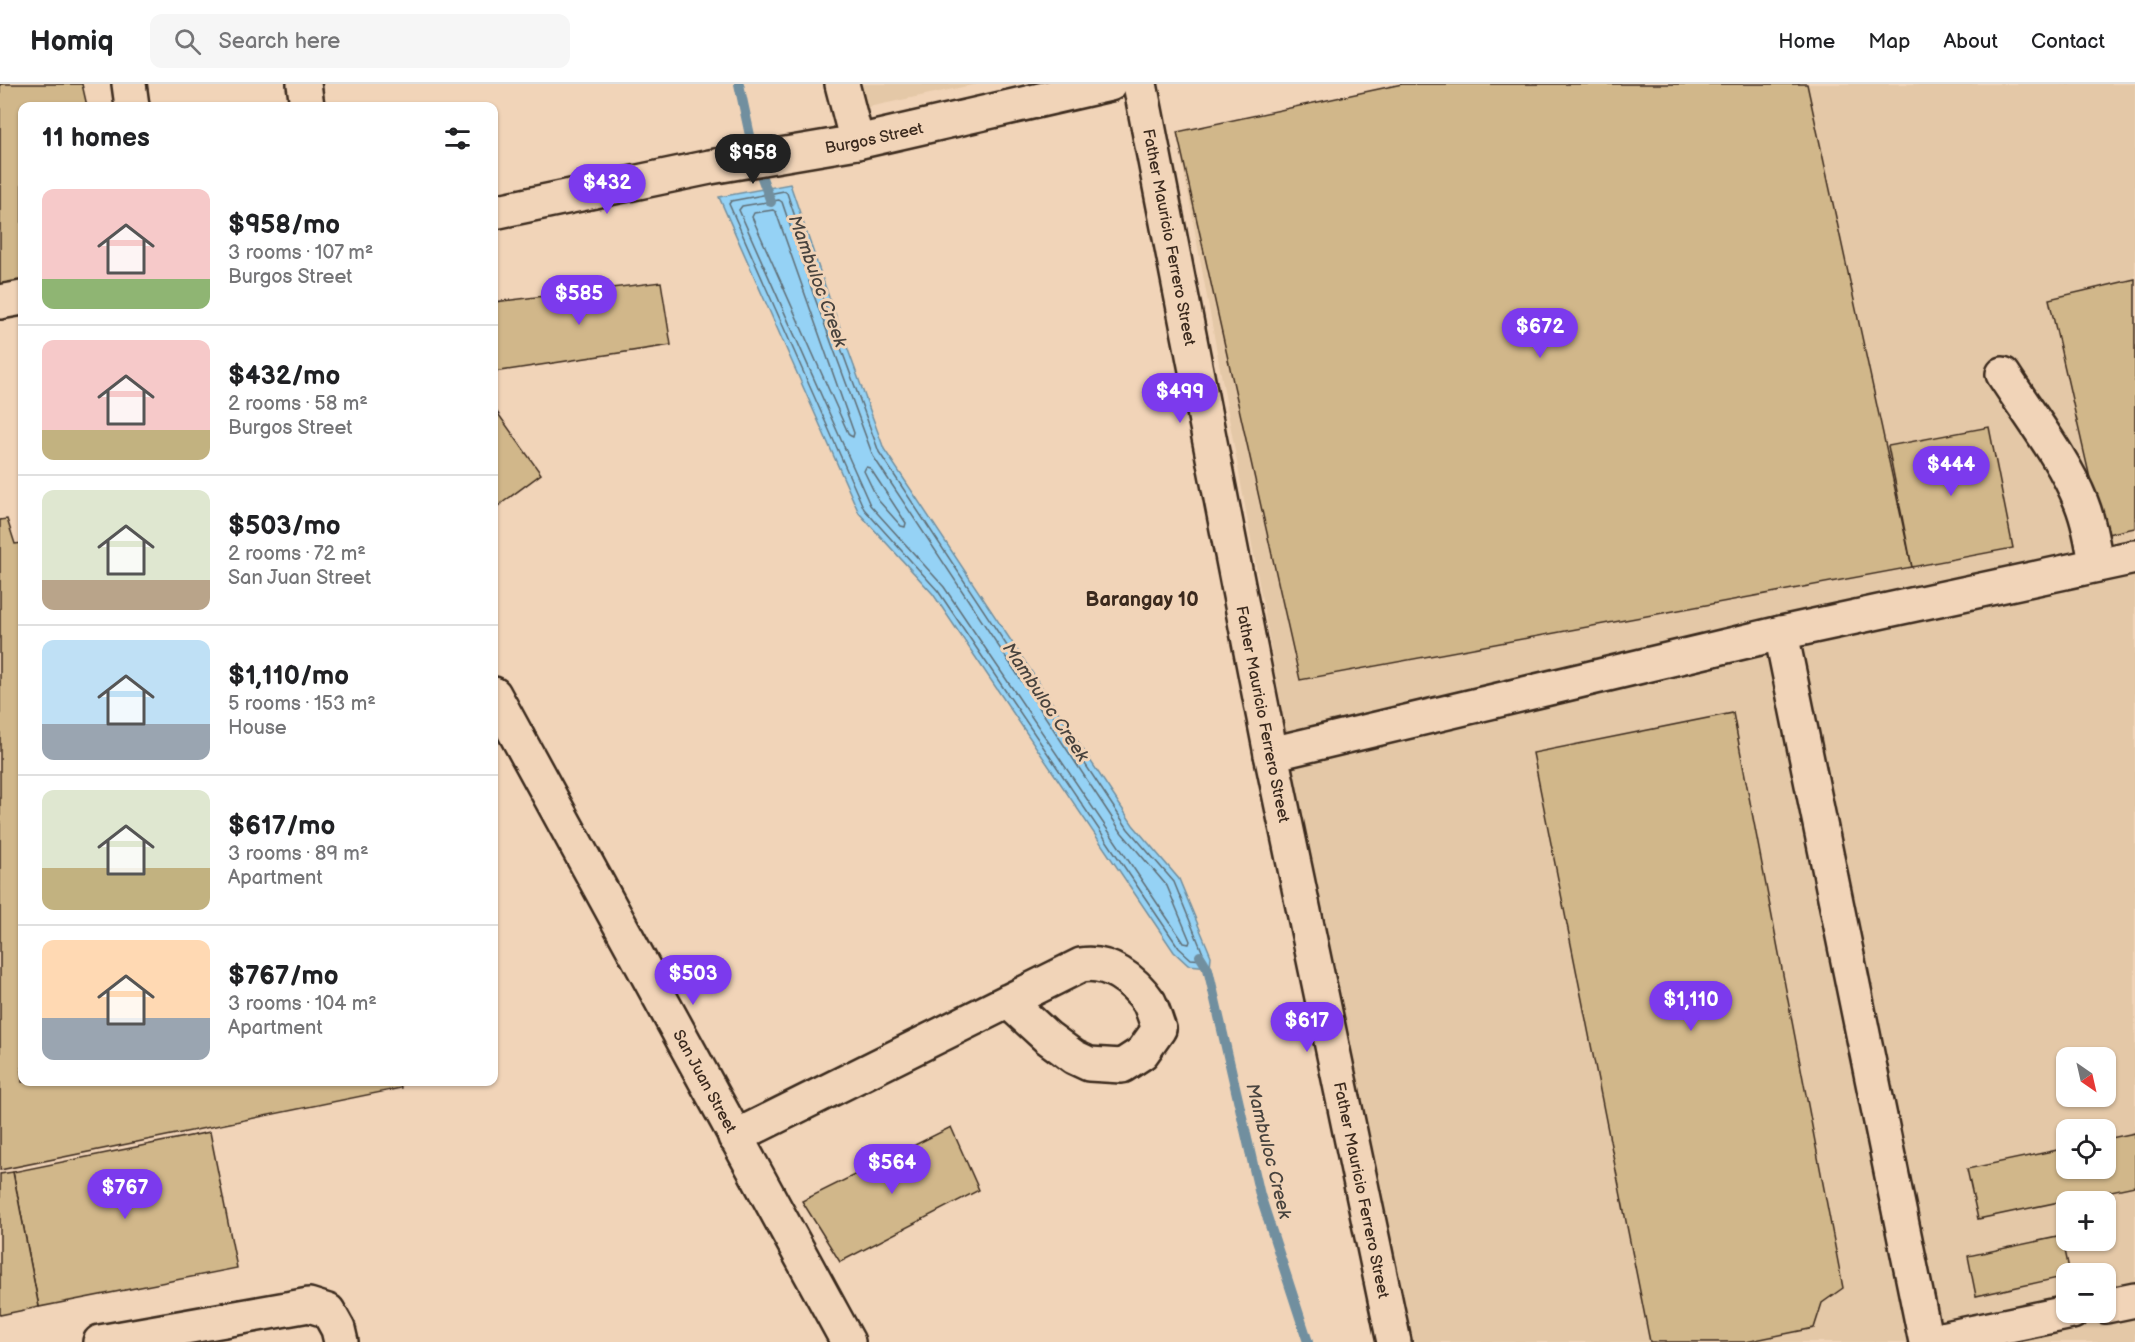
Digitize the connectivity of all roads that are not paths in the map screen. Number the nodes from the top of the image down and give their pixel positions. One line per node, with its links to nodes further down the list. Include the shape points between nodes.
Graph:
1 (129, 84): 6 (street)
2 (304, 84): 7 (street)
3 (842, 84): 8 (street)
4 (1110, 84): 8 (street, Burgos Street)
5 (1140, 84): 17 (street, Father Mauricio Ferrero Street)
6 (131, 102)
7 (306, 102)
8 (857, 142): 9 (street, Burgos Street, via 710,167)
9 (498, 211)
10 (18, 299): 11 (street)
11 (0, 302)
12 (2003, 374): 14 (street, via 2081,501)
13 (2135, 557): 14 (street)
14 (2096, 566): 15 (street)
15 (1781, 633): 17 (street); 27 (street)
16 (498, 701): 19 (street, San Juan Street)
17 (1271, 754): 26 (street, Father Mauricio Ferrero Street)
18 (1008, 1001): 19 (street)
19 (735, 1137): 25 (street, San Juan Street)
20 (2135, 1300): 21 (street)
21 (2116, 1304)
22 (2056, 1315): 27 (street)
23 (100, 1342): 24 (street, via 309,1305 328,1311)
24 (341, 1342)
25 (848, 1342)
26 (1394, 1342)
27 (1926, 1342)

